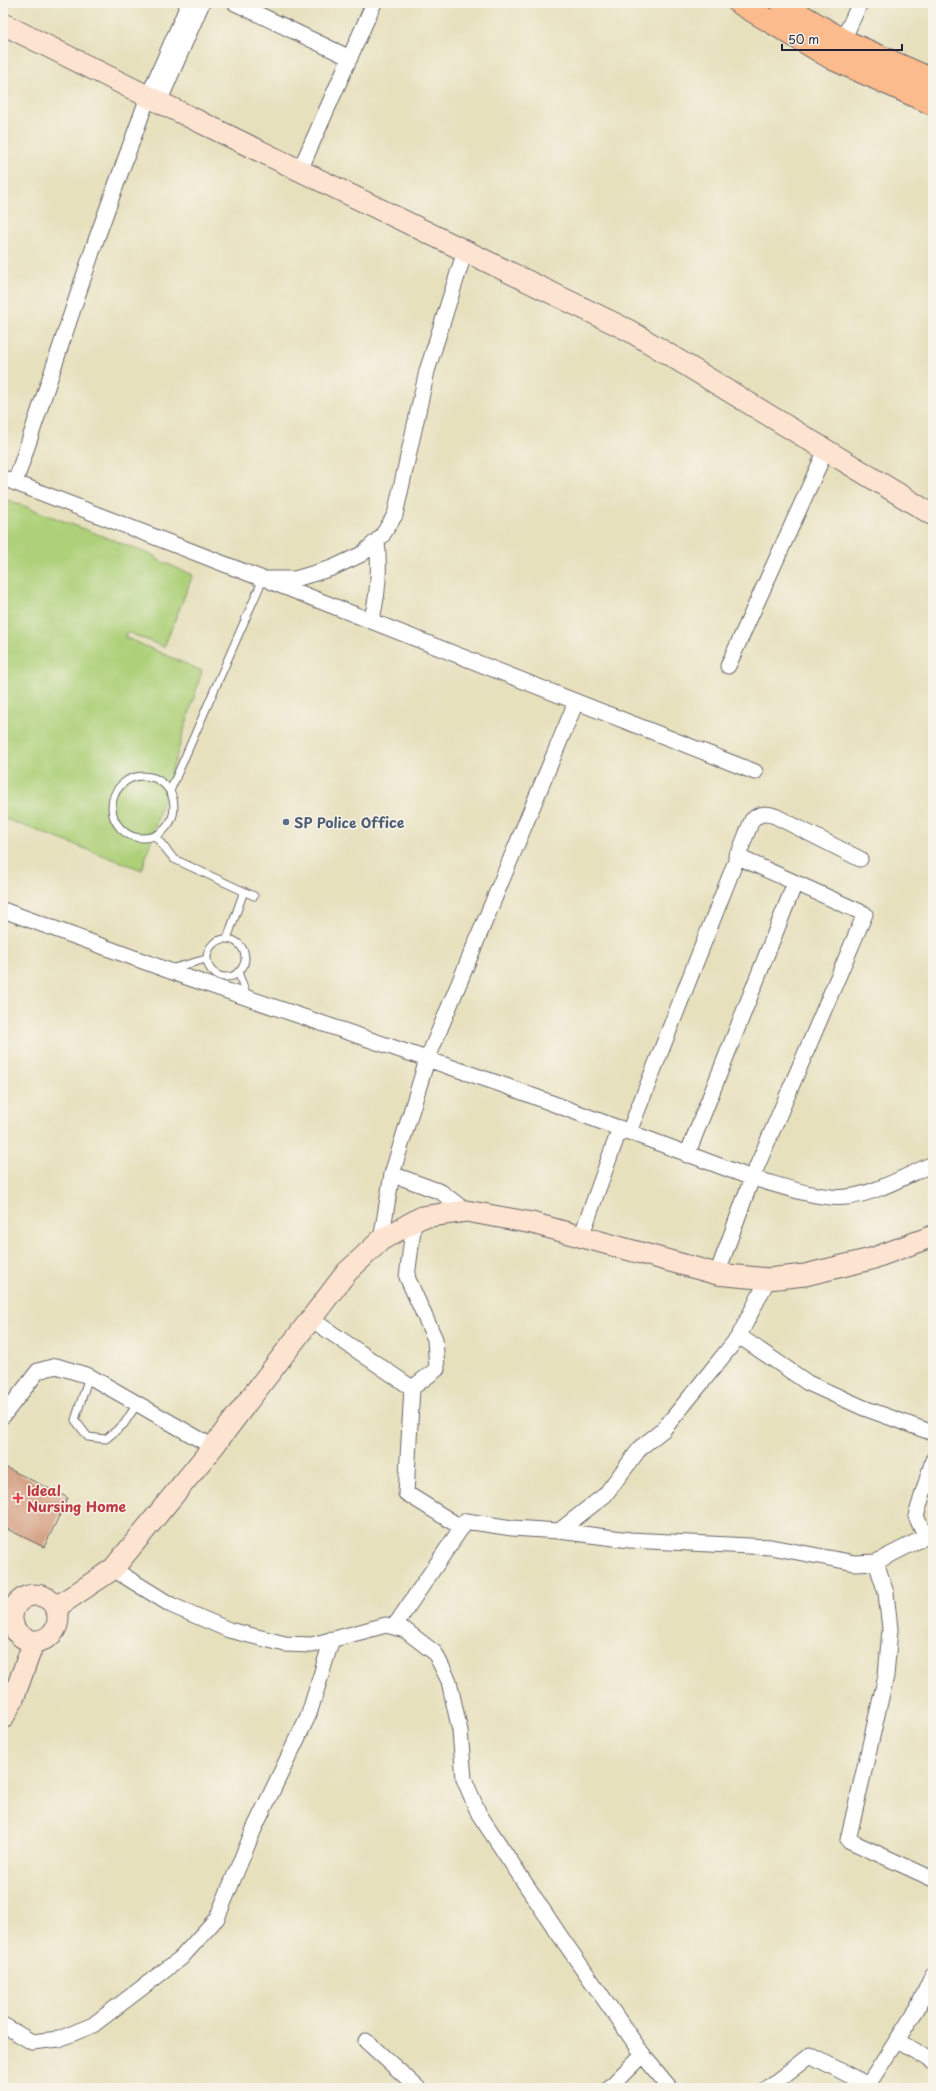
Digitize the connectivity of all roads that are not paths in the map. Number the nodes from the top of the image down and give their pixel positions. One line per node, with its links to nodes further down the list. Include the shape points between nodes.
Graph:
1 (189, 3): 12 (street)
2 (202, 3): 12 (street)
3 (235, 3): 10 (street)
4 (374, 3): 10 (street)
5 (738, 3): 13 (main road, via 833,59)
6 (781, 3): 9 (main road)
7 (860, 3): 9 (street)
8 (3, 24): 12 (main road)
9 (843, 40): 11 (main road)
10 (350, 58): 14 (street)
11 (933, 80)
12 (153, 99): 14 (main road); 17 (street, via 96,240)
13 (933, 104)
14 (300, 170): 15 (main road)
15 (465, 251): 16 (main road, via 630,331); 19 (street, via 427,371 395,515)
16 (826, 450): 18 (main road); 22 (street)
17 (9, 480): 20 (street)
18 (933, 515)
19 (376, 541): 20 (street, via 362,554 332,568 295,579); 21 (street, via 380,565 379,587)
20 (263, 579): 21 (street); 25 (lane)
21 (371, 621): 23 (street)
22 (728, 666)
23 (576, 702): 24 (street); 38 (street)
24 (755, 772)
25 (170, 791): 26 (lane, via 174,801 171,822); 26 (lane, via 164,783 155,778 136,777 126,780 114,795 112,814 124,832 145,839)
26 (155, 836): 30 (lane, via 174,859)
27 (736, 856): 28 (street, via 752,820 757,815 766,813); 29 (street); 39 (street)
28 (860, 859)
29 (796, 883): 40 (street); 43 (street, via 865,914)
30 (244, 891): 31 (lane); 33 (lane)
31 (254, 896)
32 (3, 910): 35 (street)
33 (227, 939): 34 (lane, via 215,942); 36 (lane, via 239,944 245,955)
34 (206, 958): 35 (lane); 36 (lane, via 211,970 216,974 227,977)
35 (168, 970): 37 (street)
36 (238, 972): 37 (lane)
37 (247, 998): 38 (street)
38 (427, 1060): 39 (street); 42 (street)
39 (624, 1130): 40 (street); 47 (street)
40 (687, 1155): 43 (street)
41 (933, 1164): 43 (street, via 864,1193 848,1196 822,1195)
42 (392, 1174): 44 (street, via 441,1192); 48 (street)
43 (752, 1178): 49 (street)
44 (466, 1211): 45 (main road, via 422,1217); 47 (main road, via 532,1223)
45 (414, 1222): 48 (main road); 54 (street, via 408,1277 435,1339 437,1369)
46 (933, 1236): 50 (main road, via 871,1258 805,1275)
47 (581, 1237): 49 (main road)
48 (381, 1240): 51 (main road, via 346,1273)
49 (717, 1274): 50 (main road)
50 (768, 1280): 52 (street)
51 (311, 1319): 54 (street); 58 (main road)
52 (739, 1336): 57 (street, via 808,1383 864,1408); 61 (street, via 663,1430 641,1447 605,1495)
53 (89, 1376): 55 (street); 55 (lane, via 75,1420 88,1437 106,1439 124,1424); 56 (street, via 56,1366 38,1371)
54 (412, 1388): 60 (street, via 406,1493)
55 (137, 1404): 58 (street)
56 (3, 1416)
57 (933, 1433)
58 (214, 1447): 64 (main road)
59 (933, 1460): 62 (street, via 916,1516)
60 (462, 1528): 61 (street, via 466,1522); 67 (street)
61 (559, 1531): 63 (street, via 630,1540 771,1547 855,1564)
62 (929, 1534): 63 (street)
63 (876, 1562): 71 (street, via 886,1593 890,1629 886,1676 848,1840)
64 (113, 1570): 66 (main road); 68 (street, via 171,1605 230,1630 285,1644 312,1645)
65 (9, 1604): 66 (main road, via 36,1596 45,1598); 69 (main road, via 16,1631 24,1638)
66 (55, 1608): 69 (main road, via 58,1618 52,1633 44,1639)
67 (394, 1627): 68 (street, via 386,1625); 76 (street, via 405,1630 435,1653 449,1681 460,1731 464,1779 479,1814)
68 (332, 1639): 73 (street, via 309,1714 254,1828 217,1918 182,1958 93,2025 58,2039 32,2042)
69 (34, 1641): 70 (main road, via 13,1699)
70 (3, 1718)
71 (933, 1879)
72 (933, 1974): 75 (street, via 917,2009)
73 (3, 2025)
74 (366, 2041): 78 (street)
75 (898, 2041): 77 (street); 81 (street, via 868,2085 810,2055)
76 (643, 2054): 79 (street); 80 (street)
77 (933, 2062)
78 (418, 2088)
79 (609, 2088)
80 (670, 2088)
81 (768, 2088)

